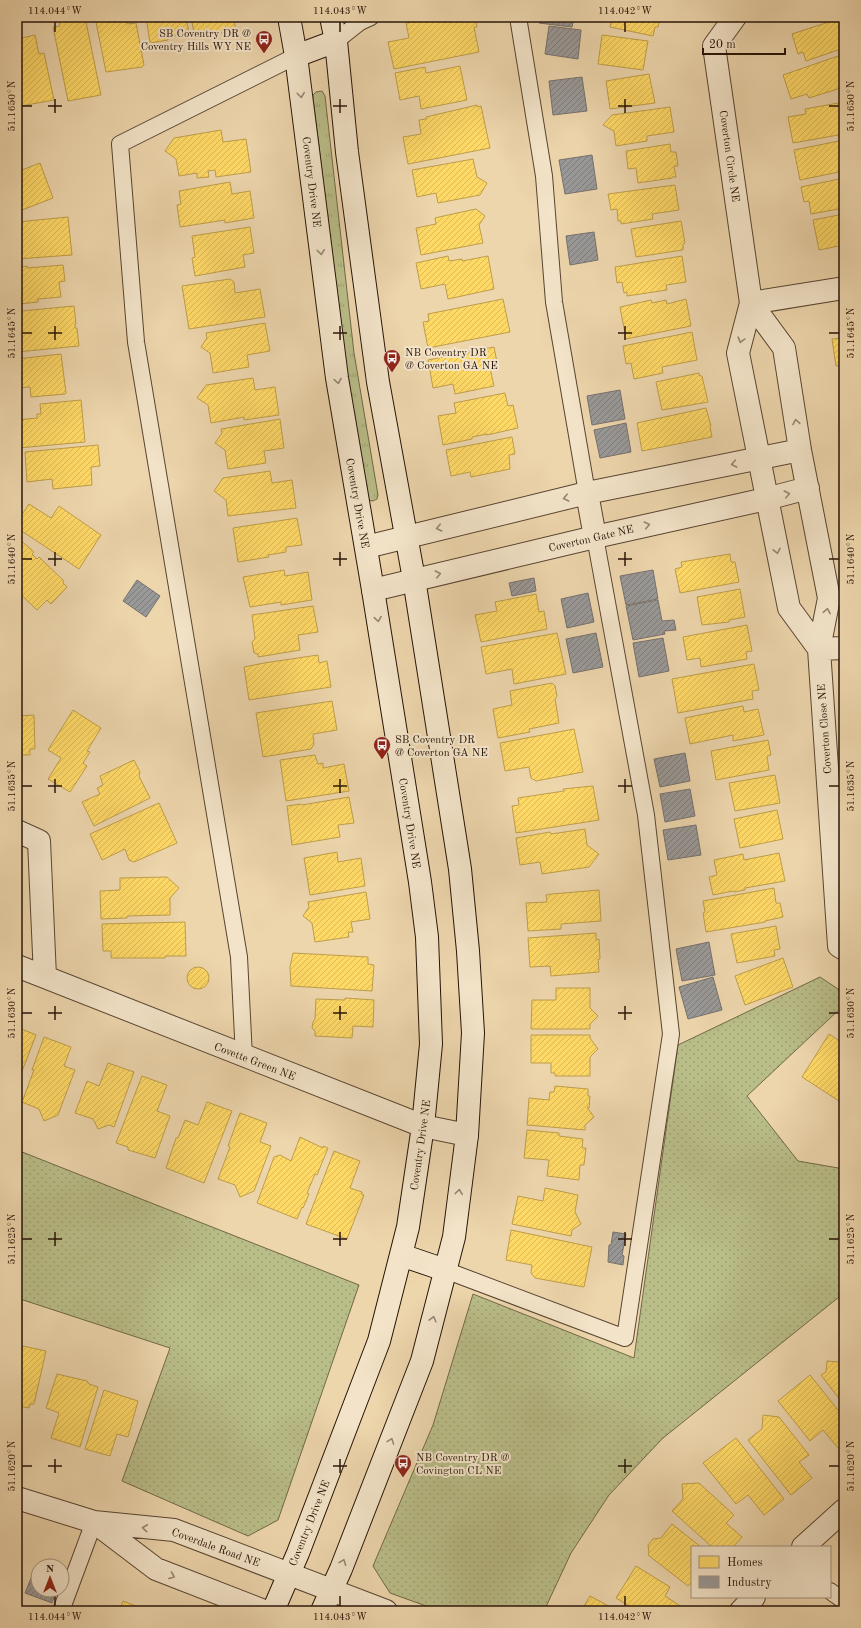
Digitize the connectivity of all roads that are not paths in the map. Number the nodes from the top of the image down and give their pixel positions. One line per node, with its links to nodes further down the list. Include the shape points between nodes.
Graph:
1 (288, 17): 7 (street, Coventry Drive NE)
2 (331, 17): 6 (street)
3 (371, 17): 6 (lane, via 360,22)
4 (518, 17): 13 (lane, via 544,176 554,302)
5 (735, 17): 9 (street, Coverton Circle NE, via 714,46)
6 (336, 41): 7 (street); 15 (street, via 347,152 378,382)
7 (296, 56): 17 (street, Coventry Drive NE, one-way to 17, via 337,378); 26 (lane, via 120,144 136,342 239,957)
8 (844, 288): 9 (street)
9 (751, 303): 10 (street, Coverton Circle NE, one-way to 9, via 784,348); 11 (street, Coverton Circle NE, one-way to 11, via 738,352)
10 (800, 450): 11 (street); 12 (street, Coverton Circle NE)
11 (759, 459): 13 (street, one-way to 13); 14 (street, Coverton Circle NE)
12 (808, 488): 14 (street, Coverton Gate NE, one-way to 12); 21 (street, Coverton Close NE, one-way to 12, via 829,598)
13 (587, 493): 15 (street, one-way to 15); 16 (street)
14 (766, 499): 16 (street, Coverton Gate NE, one-way to 14); 21 (street, one-way to 21, via 789,608)
15 (405, 536): 17 (street); 18 (street)
16 (595, 537): 18 (street, Coverton Gate NE, one-way to 16); 30 (lane, via 646,814 671,1034 625,1338)
17 (366, 547): 19 (street, Coventry Drive NE)
18 (414, 579): 19 (street, Coverton Gate NE); 28 (street, via 460,868 468,951 472,1033)
19 (373, 590): 27 (street, Coventry Drive NE, one-way to 27, via 427,937 432,1044)
20 (844, 648): 21 (street)
21 (819, 649): 23 (street, Coverton Close NE, via 839,946)
22 (17, 831): 25 (street, via 39,841)
23 (844, 949)
24 (17, 966): 25 (street, Covette Green NE)
25 (46, 977): 26 (street, Covette Green NE)
26 (244, 1057): 27 (street, Covette Green NE)
27 (423, 1126): 28 (street, Covette Green NE); 29 (street, Coventry Drive NE, via 408,1227)
28 (466, 1135): 30 (street, one-way to 28, via 454,1237)
29 (401, 1255): 30 (street); 35 (street, Coventry Drive NE, via 379,1341)
30 (445, 1270): 36 (street, one-way to 30, via 422,1361)
31 (17, 1498): 33 (street, Coverdale Road NE)
32 (844, 1510): 34 (street)
33 (94, 1522): 35 (street, Coverdale Road NE, one-way to 33, via 174,1530); 40 (lane); 41 (street, Coverdale Road NE, one-way to 41, via 156,1570)
34 (804, 1546)
35 (288, 1574): 36 (street, Coverdale Road NE); 42 (street, Coventry Drive NE)
36 (330, 1590): 43 (street); 44 (street, Coverdale Road NE)
37 (831, 1592): 39 (lane)
38 (753, 1598): 45 (street)
39 (844, 1601)
40 (61, 1611)
41 (264, 1611)
42 (273, 1611)
43 (322, 1611)
44 (386, 1611)
45 (741, 1611)

